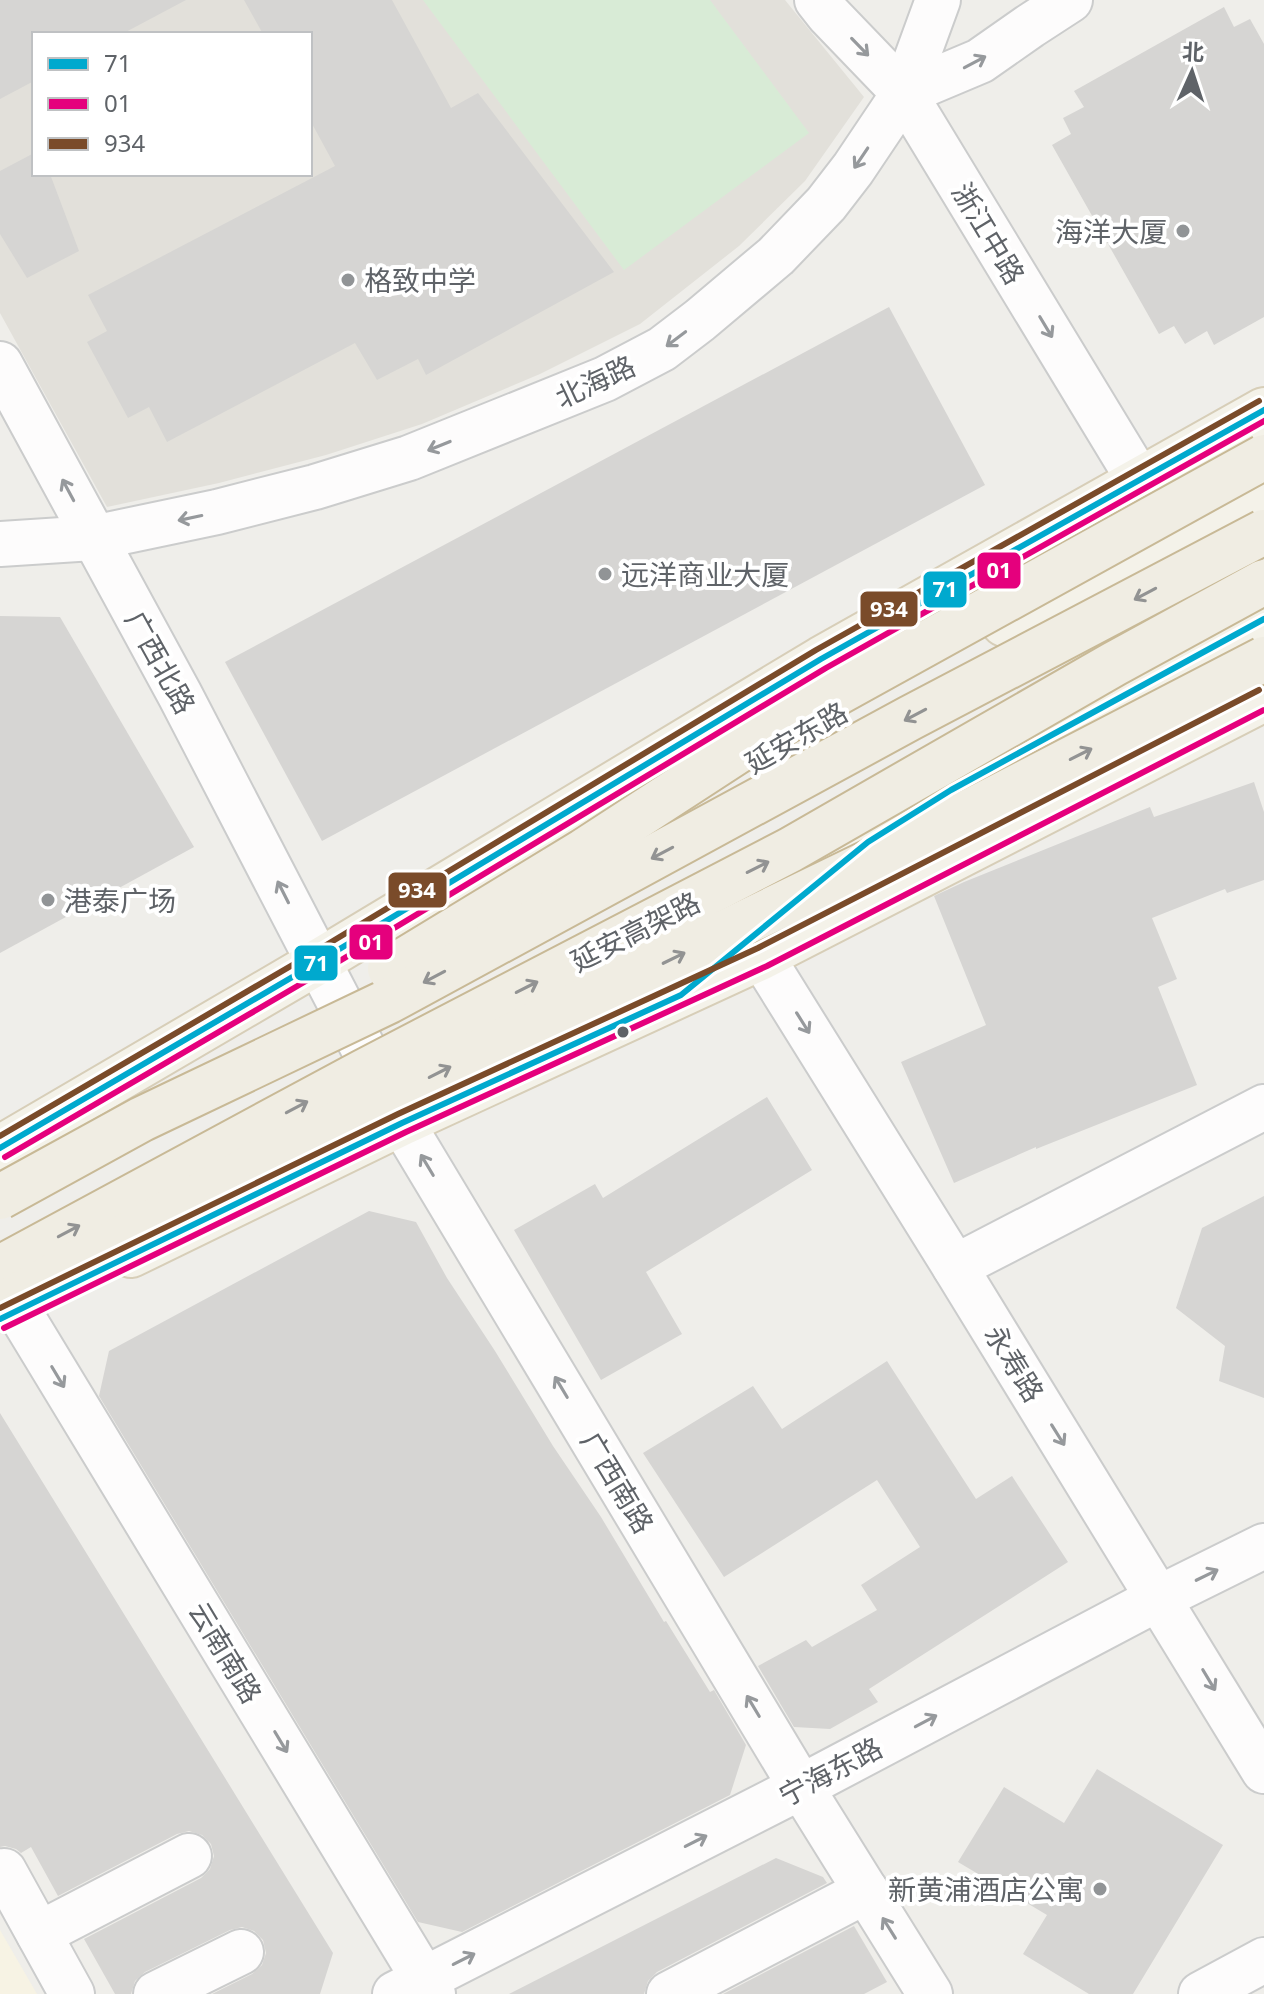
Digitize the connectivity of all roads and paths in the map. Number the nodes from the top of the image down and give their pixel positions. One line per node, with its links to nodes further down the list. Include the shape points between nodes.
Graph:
1 (817, 0): 4 (street, 浙江中路, one-way to 4)
2 (938, 0): 4 (street, 北海路)
3 (1070, 0): 4 (street, one-way to 3, via 980,61)
4 (904, 93): 8 (street, 浙江中路, one-way to 8); 12 (street, 北海路, one-way to 12, via 826,204 776,256 662,349 605,379 409,458 217,512)
5 (0, 364): 12 (street, 广西北路, one-way to 5)
6 (1264, 410): 8 (main road, 延安东路)
7 (1264, 457): 21 (highway, bridge, via 770,730 584,851)
8 (1140, 481): 11 (street, 浙江中路); 18 (main road, 延安东路, via 821,659)
9 (1264, 488): 11 (main road, 延安东路)
10 (1264, 532): 21 (highway, 延安高架路, one-way to 21, bridge, via 389,1001)
11 (1173, 537): 15 (street, 浙江中路); 18 (main road, 延安东路, via 901,676 546,883)
12 (93, 538): 13 (street, 北海路); 18 (street, 广西北路, one-way to 12)
13 (0, 544)
14 (1264, 582): 26 (highway, 延安高架路, one-way to 14, bridge, via 790,850)
15 (1253, 639): 16 (street, 浙江中路); 19 (main road, via 951,790 868,842); 27 (highway, one-way to 15, bridge, via 266,1159 907,844)
16 (1264, 697): 17 (main road)
17 (762, 957): 19 (main road); 25 (street, 永寿路, one-way to 25)
18 (318, 962): 22 (street, 广西南路); 23 (main road, 延安东路)
19 (681, 995): 22 (main road)
20 (1264, 1107): 25 (street)
21 (142, 1119): 24 (highway, 延安高架路, bridge)
22 (402, 1123): 27 (main road); 31 (street, 广西南路, one-way to 22)
23 (0, 1148)
24 (0, 1197)
25 (955, 1267): 29 (street, 永寿路, one-way to 29)
26 (0, 1268)
27 (6, 1311): 38 (street, 云南南路, one-way to 38)
28 (1264, 1546): 29 (street, 宁海东路, one-way to 28)
29 (1159, 1598): 30 (street, 永寿路, one-way to 30); 31 (street, 宁海东路, one-way to 29)
30 (1264, 1771)
31 (801, 1787): 34 (street, 广西南路); 38 (street, 宁海东路, one-way to 31)
32 (189, 1856): 35 (street)
33 (4, 1871): 35 (street)
34 (866, 1891): 39 (street, 广西南路, one-way to 34); 42 (street)
35 (39, 1934): 40 (street)
36 (241, 1952): 41 (street)
37 (1264, 1960): 43 (street)
38 (417, 1989)
39 (917, 1990)
40 (72, 1994)
41 (156, 1994)
42 (669, 1994)
43 (1201, 1994)

